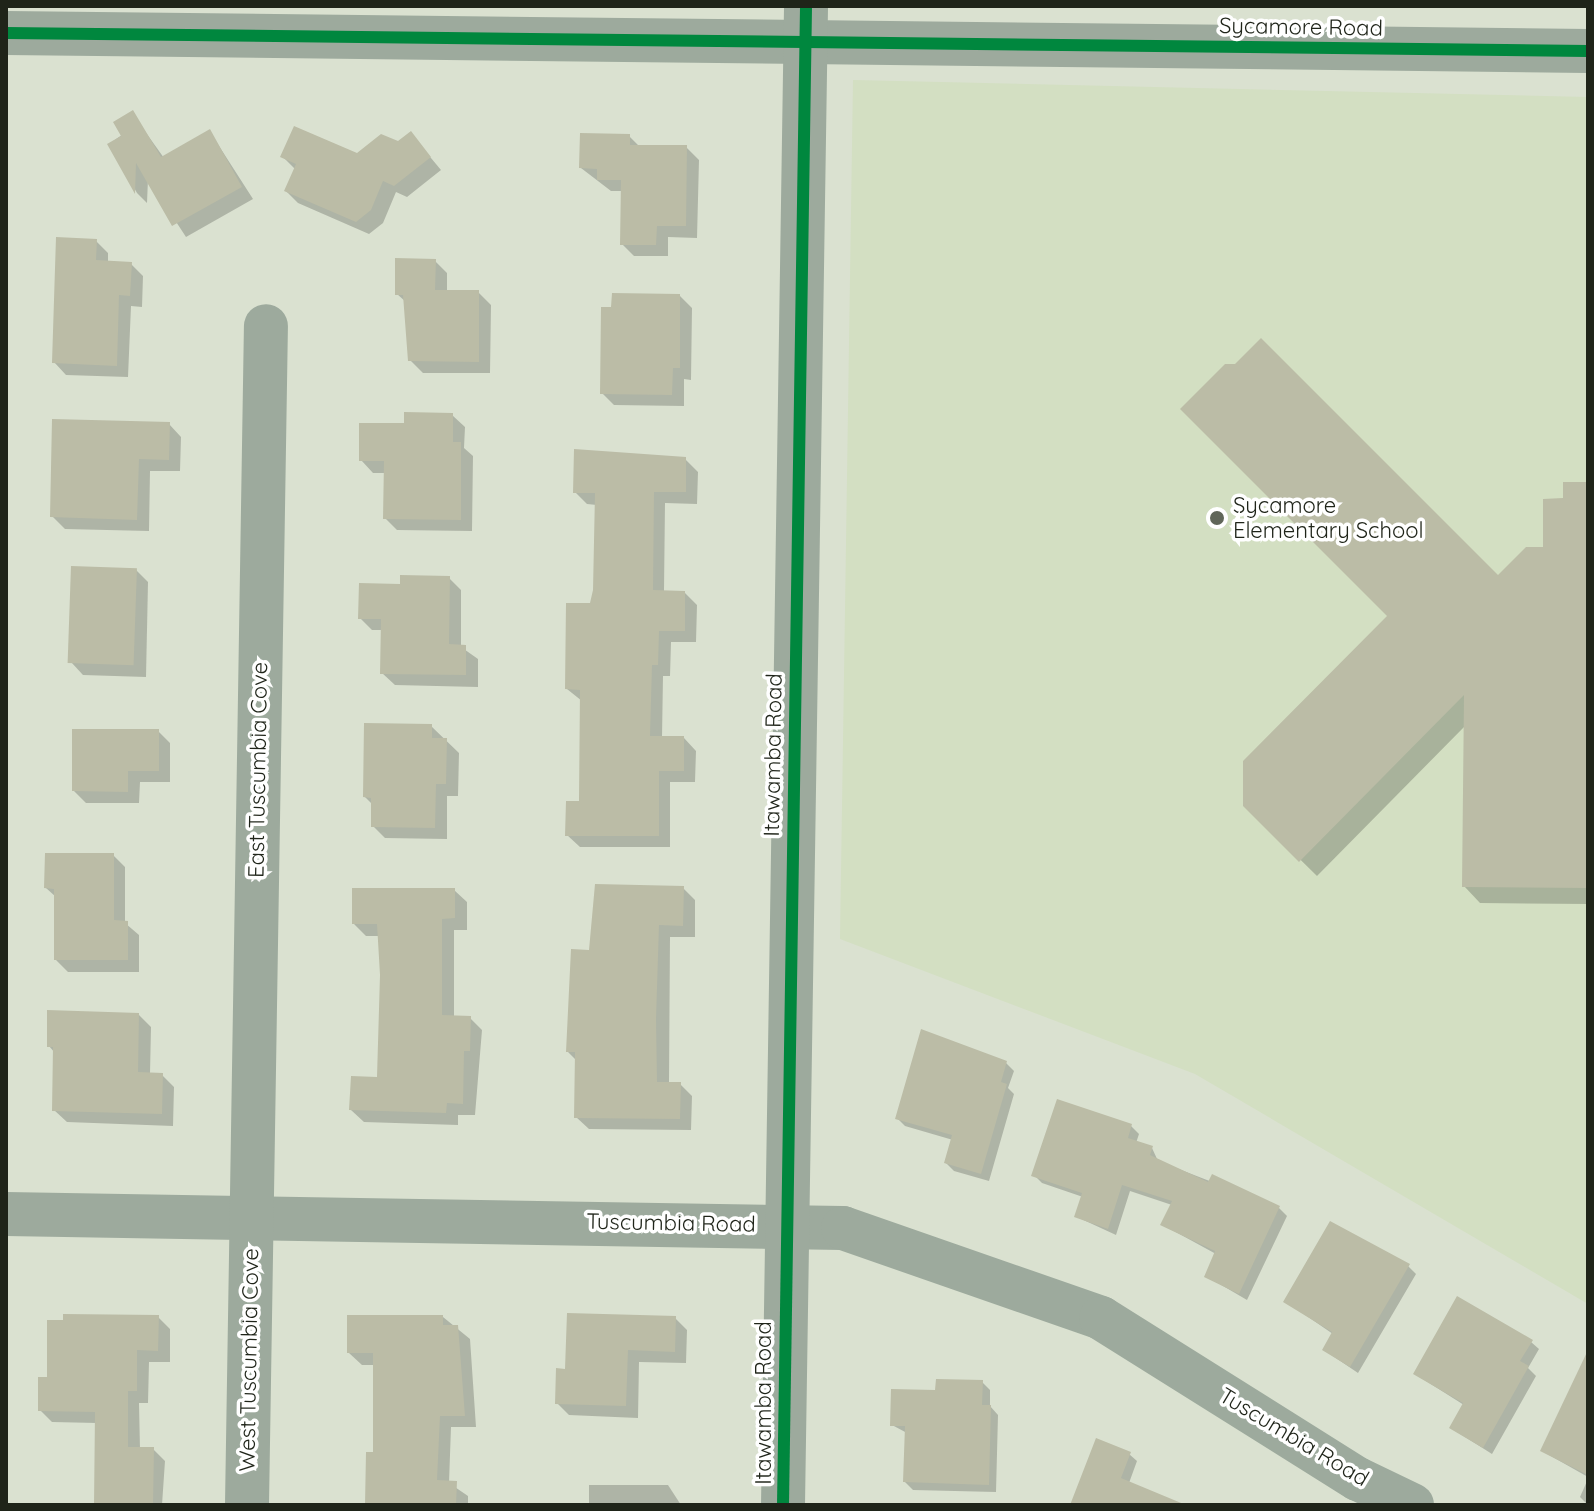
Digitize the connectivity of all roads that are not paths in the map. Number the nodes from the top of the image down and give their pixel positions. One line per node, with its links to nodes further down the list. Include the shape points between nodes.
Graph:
1 (806, 22): 2 (street, Sycamore Road); 3 (street, Sycamore Road); 7 (street, Itawamba Road)
2 (6, 33)
3 (1588, 51)
4 (266, 326): 6 (street, East Tuscumbia Cove)
5 (6, 1214): 6 (street, Tuscumbia Road)
6 (251, 1215): 7 (street, Tuscumbia Road); 8 (street, West Tuscumbia Cove)
7 (785, 1225): 9 (street, Itawamba Road); 10 (street, Tuscumbia Road, via 843,1228 1101,1318 1358,1479)
8 (247, 1505)
9 (783, 1505)
10 (1412, 1505)

